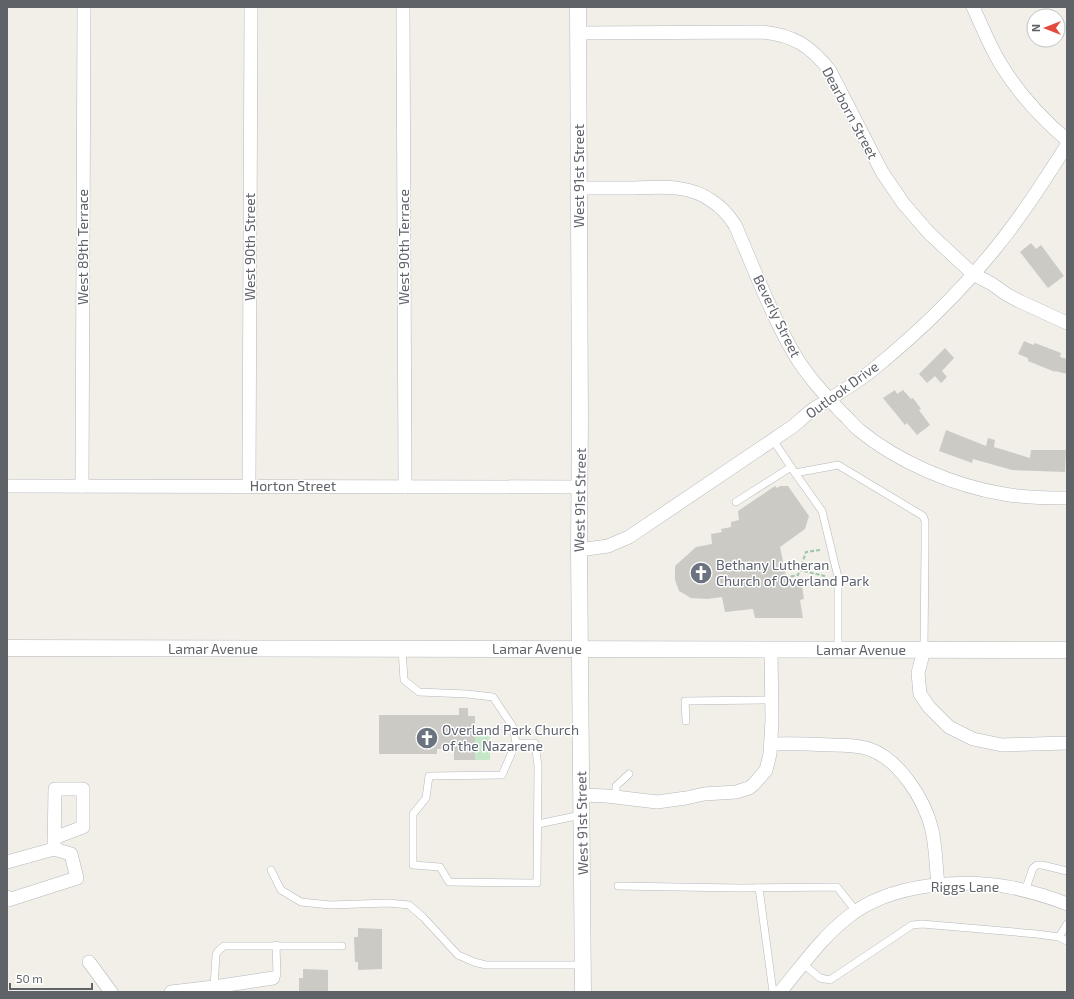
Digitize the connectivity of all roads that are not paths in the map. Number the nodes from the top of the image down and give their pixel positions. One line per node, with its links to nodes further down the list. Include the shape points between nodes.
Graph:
1 (84, 7): 16 (street, West 89th Terrace)
2 (251, 7): 17 (street, West 90th Street)
3 (403, 7): 18 (street, West 90th Terrace)
4 (578, 7): 6 (street, West 91st Street)
5 (973, 7): 7 (street, via 997,57 1016,87 1038,114)
6 (578, 33): 9 (street, West 91st Street); 10 (street, Dearborn Street, via 762,32 777,34 807,46 830,71 869,149 903,203 929,233)
7 (1067, 140)
8 (1067, 145): 10 (street, Outlook Drive, via 1026,207)
9 (579, 188): 12 (street, Beverly Street, via 682,188 712,200 736,225 782,331 813,382); 19 (street, West 91st Street)
10 (973, 274): 11 (street, Dearborn Street, via 1019,301); 12 (street, Outlook Drive, via 920,330 852,386)
11 (1067, 323)
12 (830, 400): 13 (street, Outlook Drive); 20 (street, Beverly Street, via 858,429 908,461 940,476 1004,494)
13 (774, 440): 14 (lane); 22 (street, Outlook Drive, via 629,538 608,546)
14 (793, 470): 21 (lane); 27 (lane, via 822,511 838,577); 28 (lane, via 838,465 922,516 925,521 926,548)
15 (7, 486): 16 (street, Horton Street)
16 (82, 486): 17 (street, Horton Street)
17 (250, 486): 18 (street, Horton Street)
18 (405, 487): 19 (street, Horton Street)
19 (580, 487): 22 (street, West 91st Street)
20 (1067, 498)
21 (736, 502)
22 (579, 550): 25 (street, West 91st Street)
23 (7, 648): 24 (street, Lamar Avenue)
24 (402, 649): 25 (street, Lamar Avenue); 32 (lane, via 404,680 419,692 492,697 513,727)
25 (580, 649): 26 (street, Lamar Avenue); 36 (street, West 91st Street)
26 (771, 650): 27 (street, Lamar Avenue); 30 (street)
27 (838, 650): 28 (street, Lamar Avenue)
28 (924, 650): 29 (street, Lamar Avenue); 34 (street, via 918,673 920,694 949,727 974,739 1002,745)
29 (1067, 650)
30 (772, 700): 31 (lane, via 686,701); 33 (street)
31 (686, 721)
32 (516, 743): 39 (lane, via 536,743); 39 (lane, via 502,775 429,776 426,798 414,814 413,864 440,867 448,882 537,883)
33 (771, 744): 37 (street, via 766,770 749,788 658,802); 43 (street, via 861,747 878,752 891,761 919,797 929,821 934,839)
34 (1067, 744)
35 (630, 774): 37 (lane, via 616,786)
36 (581, 795): 37 (street); 38 (street, West 91st Street)
37 (616, 797)
38 (582, 815): 39 (lane); 57 (street, West 91st Street)
39 (538, 824)
40 (7, 862): 47 (street, via 54,843 71,854 78,878 8,900)
41 (271, 870): 57 (lane, via 281,890 301,902 330,905 409,905 458,955 474,962 486,965)
42 (1067, 871): 46 (lane, via 1037,865)
43 (938, 885): 46 (street, Riggs Lane, via 982,884); 49 (street, Riggs Lane, via 892,894)
44 (618, 886): 45 (lane)
45 (759, 888): 49 (lane, via 837,887); 63 (lane)
46 (1025, 891): 48 (street, Riggs Lane)
47 (7, 897)
48 (1066, 901)
49 (856, 912): 56 (street, Riggs Lane, via 828,935)
50 (1067, 924): 51 (lane)
51 (1058, 938): 52 (lane); 56 (lane, via 1036,934 912,925 830,980 820,978)
52 (1067, 941)
53 (276, 945): 54 (lane); 58 (lane, via 277,975); 59 (lane, via 224,946 216,955)
54 (342, 946)
55 (89, 962): 60 (street)
56 (803, 964): 64 (street, Riggs Lane)
57 (583, 965): 62 (street, West 91st Street)
58 (272, 978): 59 (street)
59 (214, 987): 61 (street)
60 (111, 992)
61 (171, 992)
62 (583, 992)
63 (773, 992)
64 (780, 992)

